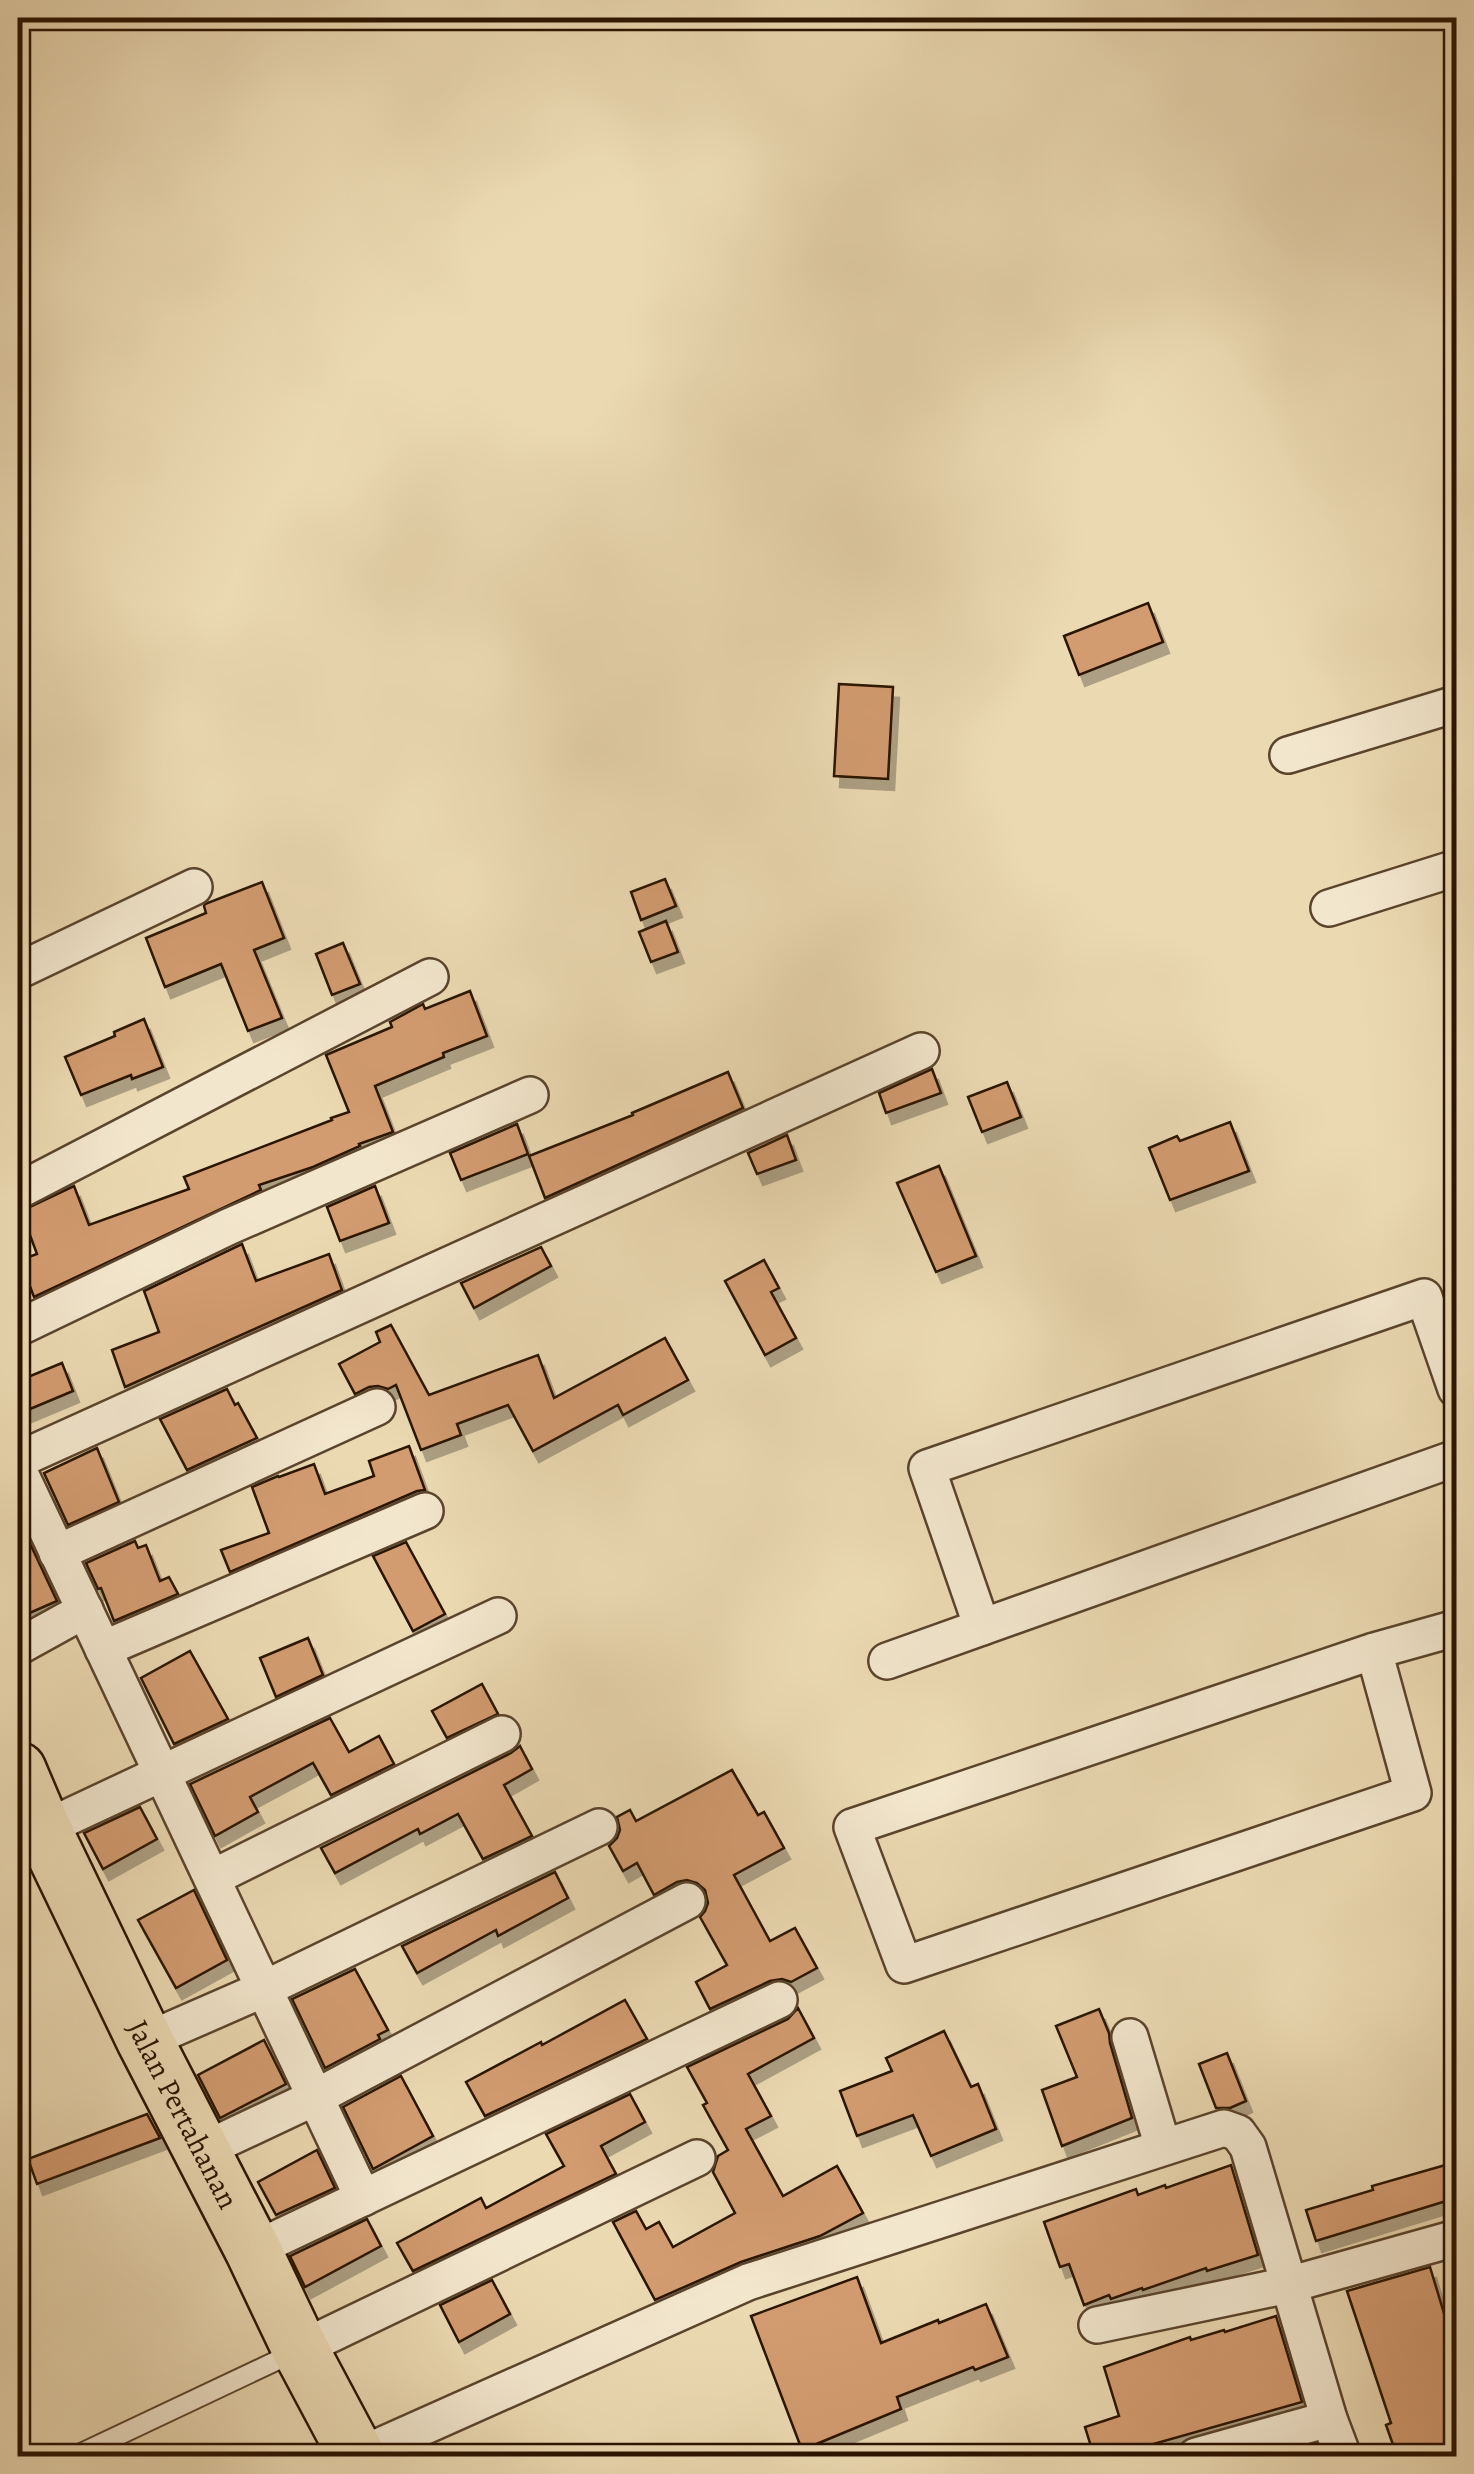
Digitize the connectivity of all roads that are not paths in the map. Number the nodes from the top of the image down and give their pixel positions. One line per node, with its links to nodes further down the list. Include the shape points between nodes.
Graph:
1 (1456, 704): 2 (street)
2 (1288, 755)
3 (1456, 868): 5 (street)
4 (194, 887): 6 (street)
5 (1329, 908)
6 (18, 971)
7 (430, 976): 10 (street)
8 (922, 1051): 15 (street)
9 (530, 1095): 11 (street)
10 (18, 1191)
11 (18, 1328)
12 (1456, 1389): 21 (street, via 1424,1298 927,1468)
13 (376, 1408): 18 (street)
14 (1456, 1458): 21 (street)
15 (18, 1460)
16 (18, 1469): 18 (street)
17 (426, 1510): 24 (street)
18 (58, 1553): 19 (street)
19 (85, 1610): 23 (street); 24 (street)
20 (498, 1616): 29 (street)
21 (982, 1627): 26 (street)
22 (1456, 1628): 25 (street)
23 (18, 1648)
24 (104, 1649): 29 (street)
25 (1374, 1651): 25 (street, via 852,1826 904,1965 1413,1793)
26 (888, 1661)
27 (502, 1734): 32 (street)
28 (18, 1770): 31 (main road, Jalan Pertahanan)
29 (162, 1774): 31 (street); 32 (street)
30 (598, 1826): 34 (street)
31 (43, 1829): 37 (main road, Jalan Pertahanan)
32 (212, 1878): 34 (street)
33 (687, 1901): 38 (street)
34 (264, 1989): 37 (street); 38 (street)
35 (779, 2000): 42 (street)
36 (1130, 2037): 39 (street)
37 (146, 2041): 40 (main road, Jalan Pertahanan)
38 (316, 2098): 40 (street); 42 (street)
39 (1163, 2147): 45 (street, via 1224,2128 1238,2133); 50 (street, via 748,2282)
40 (201, 2151): 44 (main road, Jalan Pertahanan)
41 (696, 2158): 47 (street)
42 (364, 2198): 44 (street)
43 (1454, 2248): 45 (street)
44 (253, 2250): 47 (main road, Jalan Pertahanan)
45 (1288, 2285): 46 (street); 48 (street)
46 (1098, 2326)
47 (300, 2350): 49 (lane); 50 (main road, Jalan Pertahanan)
48 (1329, 2419): 51 (street); 52 (street)
49 (75, 2456)
50 (357, 2456)
51 (1196, 2456)
52 (1344, 2456)

